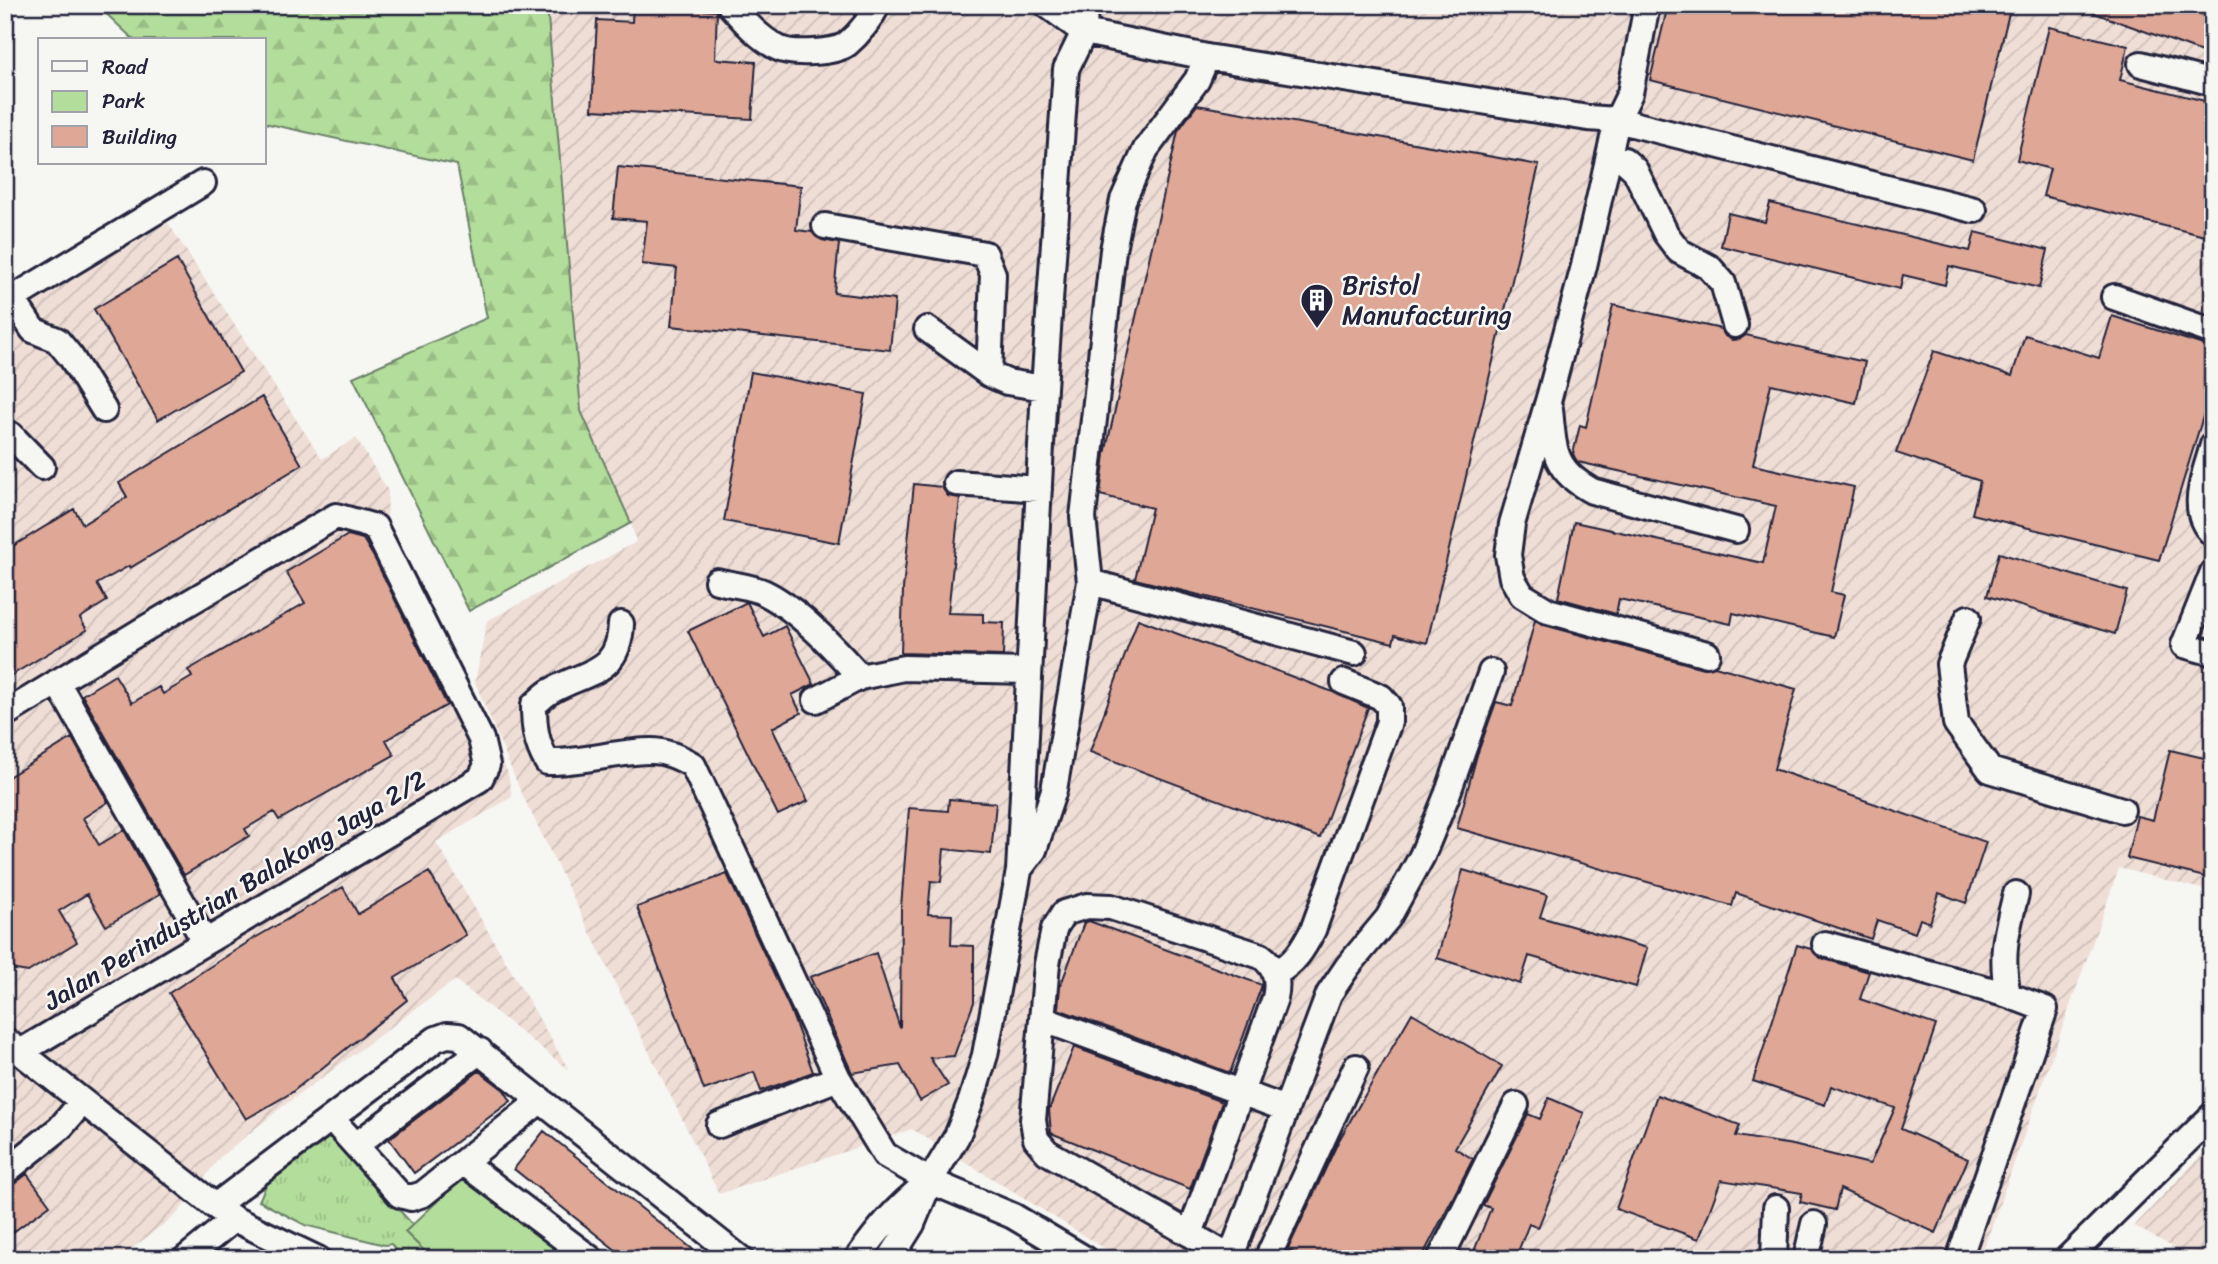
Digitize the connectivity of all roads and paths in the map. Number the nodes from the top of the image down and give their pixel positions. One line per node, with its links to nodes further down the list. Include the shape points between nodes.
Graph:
1 (730, 5): 2 (street, via 754,32 781,50 813,53 846,45)
2 (877, 5)
3 (1047, 5): 6 (street)
4 (1085, 5): 6 (street)
5 (1647, 5): 10 (street, via 1630,93)
6 (1084, 32): 7 (street); 21 (street, via 1066,69)
7 (1207, 57): 10 (street); 33 (street, via 1197,80 1146,149 1124,200 1113,250 1083,517)
8 (2141, 64): 9 (street)
9 (2213, 83)
10 (1617, 120): 11 (street); 13 (street)
11 (1610, 155): 17 (street, via 1636,170 1666,234 1679,251 1709,267 1723,283); 22 (street)
12 (203, 183): 16 (street)
13 (1974, 210)
14 (825, 226): 20 (street, via 985,254 993,274)
15 (2114, 297): 19 (street)
16 (9, 301): 23 (street, via 33,330 57,340)
17 (1735, 325)
18 (927, 329): 20 (street)
19 (2213, 332)
20 (989, 374): 21 (street)
21 (1044, 388): 28 (street)
22 (1549, 398): 29 (street, via 1559,464 1573,481 1592,491); 38 (street, via 1512,524 1508,555 1512,578 1522,595 1548,611)
23 (104, 410)
24 (5, 433): 26 (street)
25 (2213, 445): 30 (street, via 2199,498 2201,518)
26 (43, 467)
27 (956, 483): 28 (street)
28 (1039, 489): 39 (street)
29 (1736, 530)
30 (2213, 534)
31 (2213, 572): 37 (street, via 2184,645)
32 (717, 581): 41 (street, via 764,593 803,621)
33 (1090, 582): 36 (street); 47 (street, via 1054,790 1034,850)
34 (1969, 618): 46 (street, via 1949,664 1956,723 1990,771)
35 (621, 624): 57 (street, via 621,640 606,665 551,691 534,705 539,747 547,762 653,751 678,756 693,765)
36 (1354, 653)
37 (2213, 653)
38 (1707, 654)
39 (1028, 671): 41 (street, via 904,668); 47 (street)
40 (1492, 672): 62 (street, via 1422,856 1388,918 1329,995)
41 (860, 677): 44 (street)
42 (57, 682): 45 (street); 49 (street); 49 (street, Jalan Perindustrian Balakong Jaya 2/2, via 335,516 375,527 481,739 487,765 480,779)
43 (1343, 682): 51 (street, via 1381,697 1389,706 1389,722 1313,930 1302,952)
44 (816, 700)
45 (5, 715)
46 (2122, 810)
47 (1019, 871): 69 (street, via 985,1055 957,1136)
48 (2016, 894): 52 (street, via 2003,946)
49 (205, 942): 54 (street, Jalan Perindustrian Balakong Jaya 2/2)
50 (1825, 944): 52 (street)
51 (1276, 973): 53 (street, via 1261,956 1111,907 1087,906 1064,913 1054,929); 58 (street, via 1275,998)
52 (2008, 995): 86 (street, via 2045,1009)
53 (1042, 1020): 58 (street); 73 (street, via 1033,1120 1036,1139 1047,1152)
54 (13, 1046): 60 (street)
55 (480, 1051): 59 (street); 64 (street, via 459,1036 436,1040); 66 (street)
56 (1356, 1067): 82 (street)
57 (838, 1078): 65 (street); 69 (street, via 885,1155)
58 (1240, 1091): 62 (street); 73 (street)
59 (541, 1100): 67 (street); 78 (street)
60 (82, 1102): 68 (street, via 60,1128); 71 (street)
61 (1516, 1105): 83 (street)
62 (1286, 1109): 74 (street)
63 (2213, 1115): 87 (street)
64 (332, 1119): 66 (street); 71 (street)
65 (719, 1125)
66 (356, 1145): 67 (street, via 400,1195 411,1198 424,1194)
67 (464, 1163): 77 (street)
68 (5, 1172)
69 (930, 1181): 79 (street, via 897,1207); 80 (street, via 912,1224); 81 (street, via 1013,1216)
70 (1776, 1208): 84 (street)
71 (225, 1212): 75 (street); 76 (street)
72 (1814, 1224): 85 (street)
73 (1190, 1234): 74 (street)
74 (1230, 1258)
75 (185, 1259)
76 (318, 1259)
77 (591, 1259)
78 (741, 1259)
79 (857, 1259)
80 (890, 1259)
81 (1085, 1259)
82 (1267, 1259)
83 (1440, 1259)
84 (1774, 1259)
85 (1806, 1259)
86 (1959, 1259)
87 (2067, 1259)

